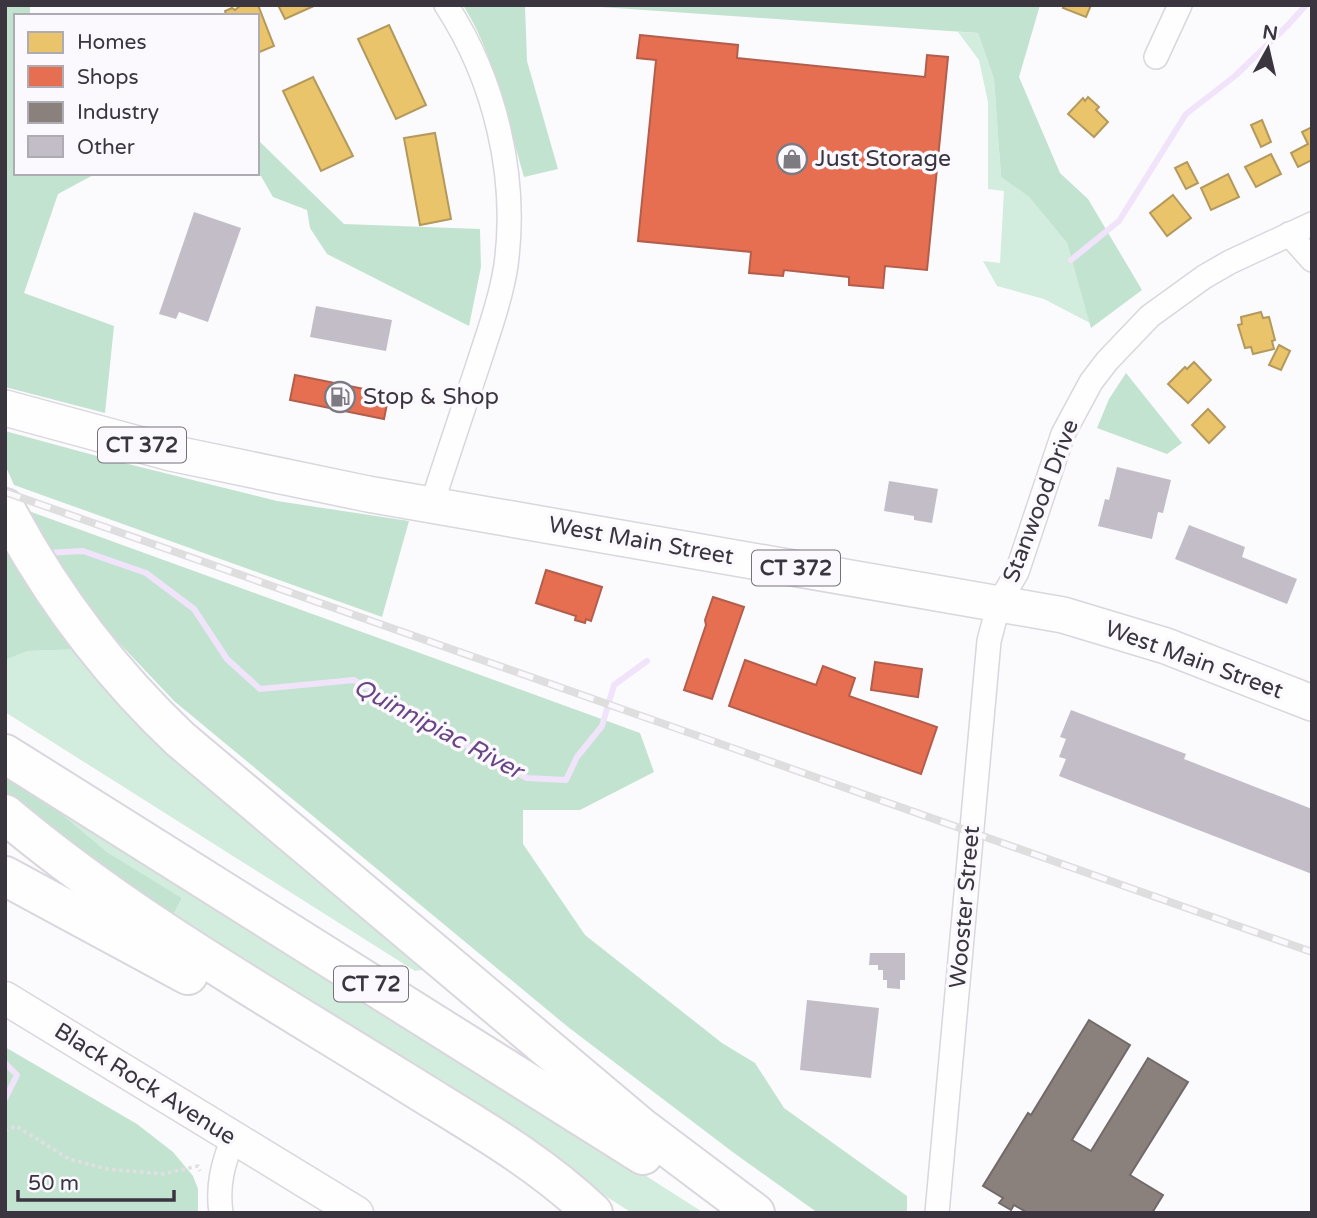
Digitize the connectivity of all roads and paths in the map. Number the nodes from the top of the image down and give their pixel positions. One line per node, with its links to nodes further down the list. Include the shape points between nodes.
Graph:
1 (446, 5): 8 (street, via 486,87 509,194 506,265 496,308)
2 (1180, 5): 3 (street)
3 (1157, 57)
4 (1312, 224): 5 (street, Stanwood Drive)
5 (1289, 234): 6 (street); 10 (street, Stanwood Drive, via 1230,262 1174,297 1107,361 1065,429 1017,572)
6 (1312, 260)
7 (5, 408): 8 (main road, West Main Street / CT 372, via 171,453)
8 (432, 504): 10 (main road, West Main Street / CT 372)
9 (5, 508): 24 (highway, via 74,621 132,692 190,748 642,1128)
10 (999, 603): 11 (main road, West Main Street / CT 372, via 1116,629); 25 (street, Wooster Street, via 989,641)
11 (1312, 703)
12 (5, 754): 23 (highway, CT 72)
13 (5, 814): 22 (highway, via 108,893 495,1139)
14 (5, 876): 21 (highway, via 294,1036)
15 (5, 998): 17 (street, Black Rock Avenue)
16 (5, 1132): 18 (path, via 16,1125 69,1159 107,1169 163,1174 198,1166 207,1184)
17 (233, 1138): 18 (street); 20 (street, Black Rock Avenue)
18 (219, 1186): 19 (street)
19 (220, 1213)
20 (357, 1213)
21 (584, 1213)
22 (593, 1213)
23 (737, 1213)
24 (755, 1213)
25 (937, 1213)

